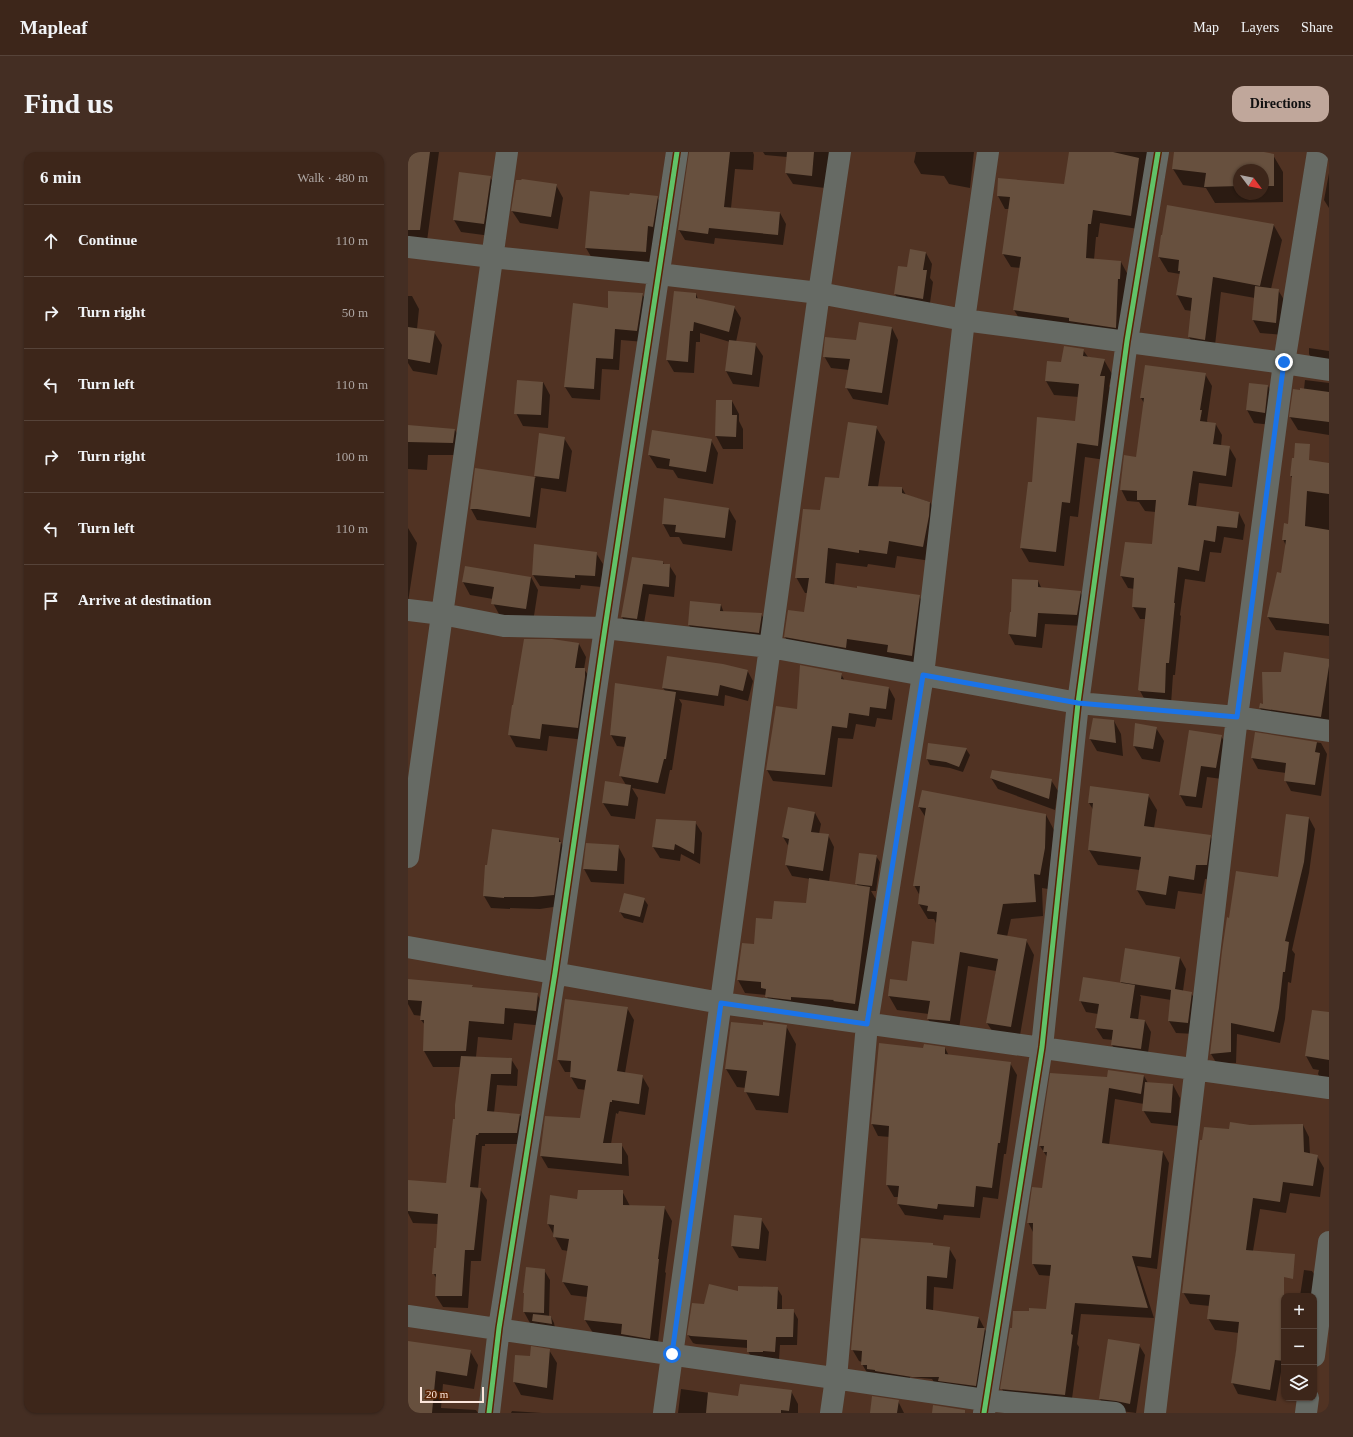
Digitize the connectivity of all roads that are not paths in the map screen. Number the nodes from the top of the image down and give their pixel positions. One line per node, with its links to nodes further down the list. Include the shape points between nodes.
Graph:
1 (507, 152): 8 (street)
2 (676, 152): 9 (street)
3 (840, 152): 10 (street)
4 (988, 152): 11 (street)
5 (1158, 152): 12 (street)
6 (1318, 152): 13 (street)
7 (408, 247): 8 (street)
8 (492, 257): 9 (street); 16 (street)
9 (659, 274): 10 (street); 17 (street)
10 (819, 293): 11 (street); 18 (street)
11 (964, 320): 12 (street); 19 (street)
12 (1127, 341): 13 (street); 20 (street)
13 (1284, 362): 14 (street); 21 (street)
14 (1329, 370)
15 (408, 610): 16 (street)
16 (442, 614): 17 (street, via 504,626); 23 (street)
17 (605, 628): 18 (street); 25 (street)
18 (770, 647): 19 (street); 26 (street)
19 (923, 675): 20 (street); 27 (street)
20 (1078, 703): 21 (street); 28 (street)
21 (1237, 717): 22 (street); 29 (street)
22 (1329, 732)
23 (408, 857)
24 (408, 947): 25 (street)
25 (555, 973): 26 (street); 33 (street)
26 (721, 1003): 27 (street); 35 (street)
27 (867, 1024): 28 (street); 36 (street)
28 (1042, 1046): 29 (street); 38 (street)
29 (1196, 1069): 30 (street); 43 (street)
30 (1329, 1088)
31 (1329, 1242): 34 (street)
32 (408, 1316): 33 (street)
33 (499, 1328): 35 (street); 39 (street)
34 (1317, 1333)
35 (672, 1354): 36 (street); 40 (street)
36 (836, 1378): 38 (street); 41 (street)
37 (1308, 1401): 44 (street)
38 (985, 1407): 42 (street)
39 (489, 1413)
40 (664, 1413)
41 (831, 1413)
42 (1115, 1413)
43 (1156, 1413)
44 (1306, 1413)

